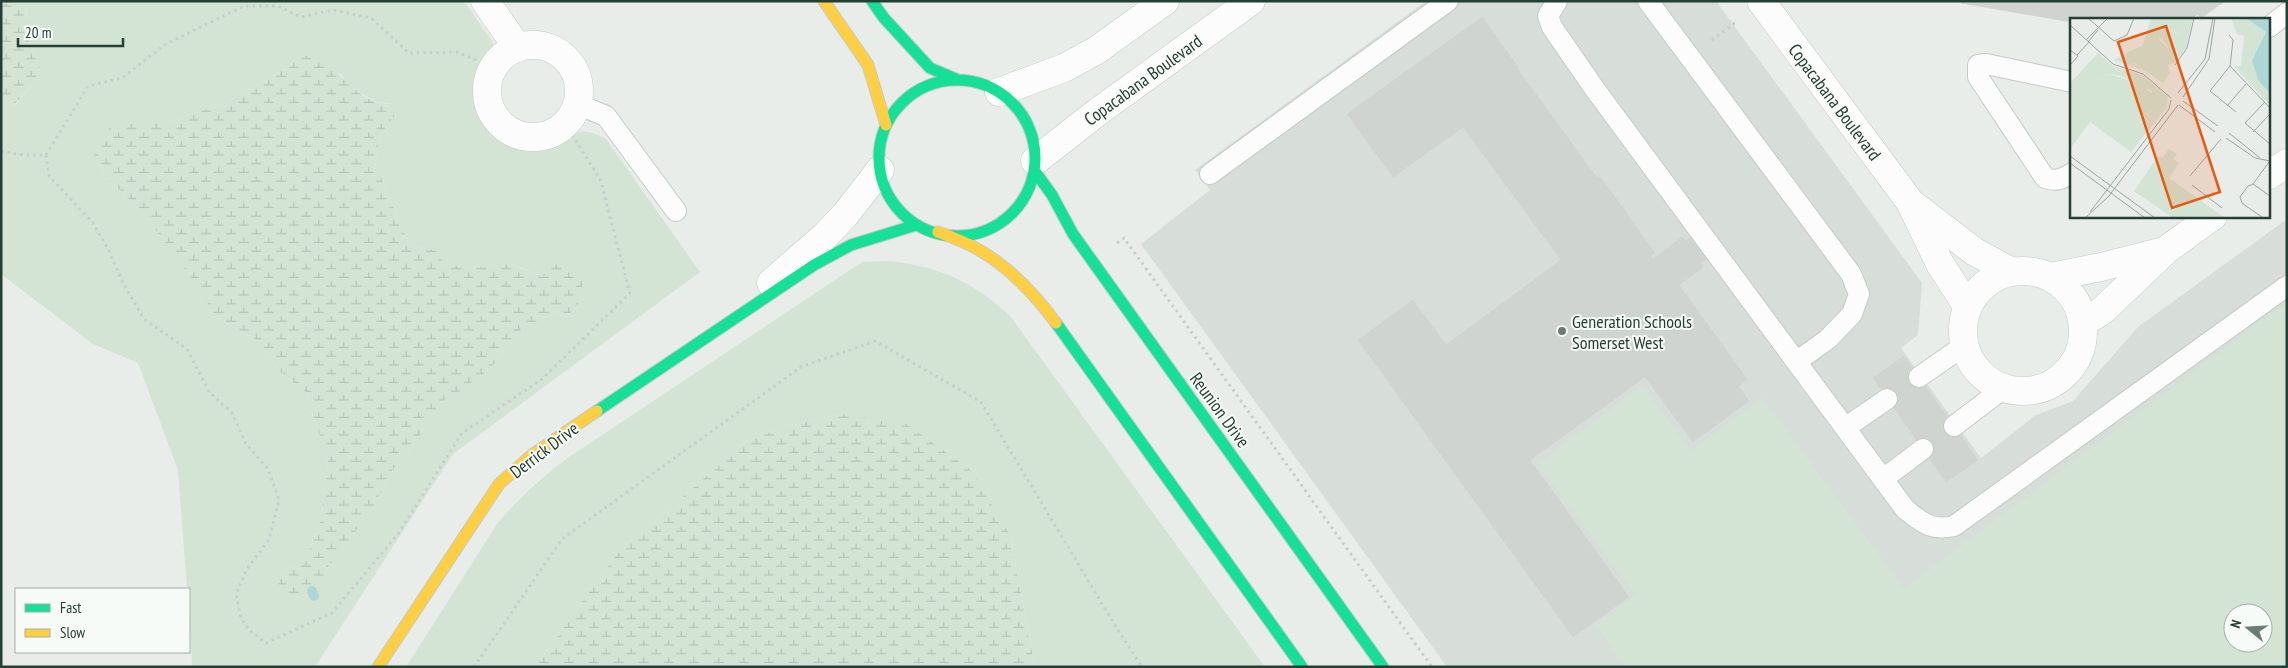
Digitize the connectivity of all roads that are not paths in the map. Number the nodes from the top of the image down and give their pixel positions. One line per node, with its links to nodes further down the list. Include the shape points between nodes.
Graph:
1 (485, 1): 12 (street)
2 (824, 1): 17 (street, via 868,64)
3 (872, 1): 13 (street, via 930,68)
4 (1165, 1): 15 (street, via 1097,50 1064,68)
5 (1251, 1): 19 (street, Copacabana Boulevard, via 1099,111)
6 (1448, 1): 21 (lane)
7 (1557, 1): 37 (lane, via 1548,16 1552,27)
8 (1648, 1): 37 (lane, via 1851,274 1860,294 1852,314 1828,339)
9 (1751, 10): 24 (street, Copacabana Boulevard)
10 (2287, 14): 11 (lane)
11 (2270, 26)
12 (518, 48): 16 (street, via 533,45 549,48 563,56 573,69 578,86); 16 (street, via 503,56 493,68 486,91 490,110 502,126 520,136 537,138 555,132)
13 (956, 80): 15 (street, via 978,83); 17 (street, via 932,84 910,96)
14 (2070, 82): 22 (lane, via 1986,64 1978,65 1977,71 2045,178 2061,180)
15 (999, 92): 19 (street, via 1026,121 1033,140)
16 (571, 114): 25 (lane, via 606,116)
17 (886, 124): 20 (street, via 880,147)
18 (2287, 163): 23 (street)
19 (1035, 165): 28 (street, via 1028,189 1006,218 973,234 955,236); 47 (street, Reunion Drive, via 1069,228 1092,262)
20 (880, 170): 27 (street, via 892,201); 35 (street, Derrick Drive, via 845,216 825,236)
21 (1210, 174)
22 (2070, 174)
23 (2270, 175)
24 (1910, 202): 30 (street, Copacabana Boulevard, via 1975,252); 33 (street, Copacabana Boulevard, via 1940,264)
25 (676, 211)
26 (2210, 218): 29 (street)
27 (916, 225): 28 (street); 35 (street, Derrick Drive, via 864,240 838,252)
28 (938, 232): 46 (street, via 971,245 1003,267 1040,301)
29 (2166, 250): 31 (street); 34 (street, via 2103,310)
30 (2012, 272): 31 (street, via 2032,272); 33 (street, via 1994,279 1979,291)
31 (2050, 277): 34 (street, via 2066,289 2077,305)
32 (2287, 286): 44 (lane, via 1954,526 1939,529 1926,525 1905,509)
33 (1968, 307): 36 (street, via 1963,326)
34 (2083, 323): 39 (street, via 2082,343 2074,362 2061,378 2043,388 2024,391)
35 (721, 326): 45 (street, Derrick Drive, via 532,455 500,484)
36 (1965, 345): 38 (lane); 39 (street, via 1973,364 1986,379)
37 (1796, 362): 42 (lane)
38 (1919, 377)
39 (2004, 388): 41 (lane)
40 (1887, 399): 42 (lane)
41 (1954, 426)
42 (1845, 428): 44 (lane)
43 (1923, 449): 44 (lane)
44 (1883, 479)
45 (378, 667)
46 (1302, 667)
47 (1383, 667)

